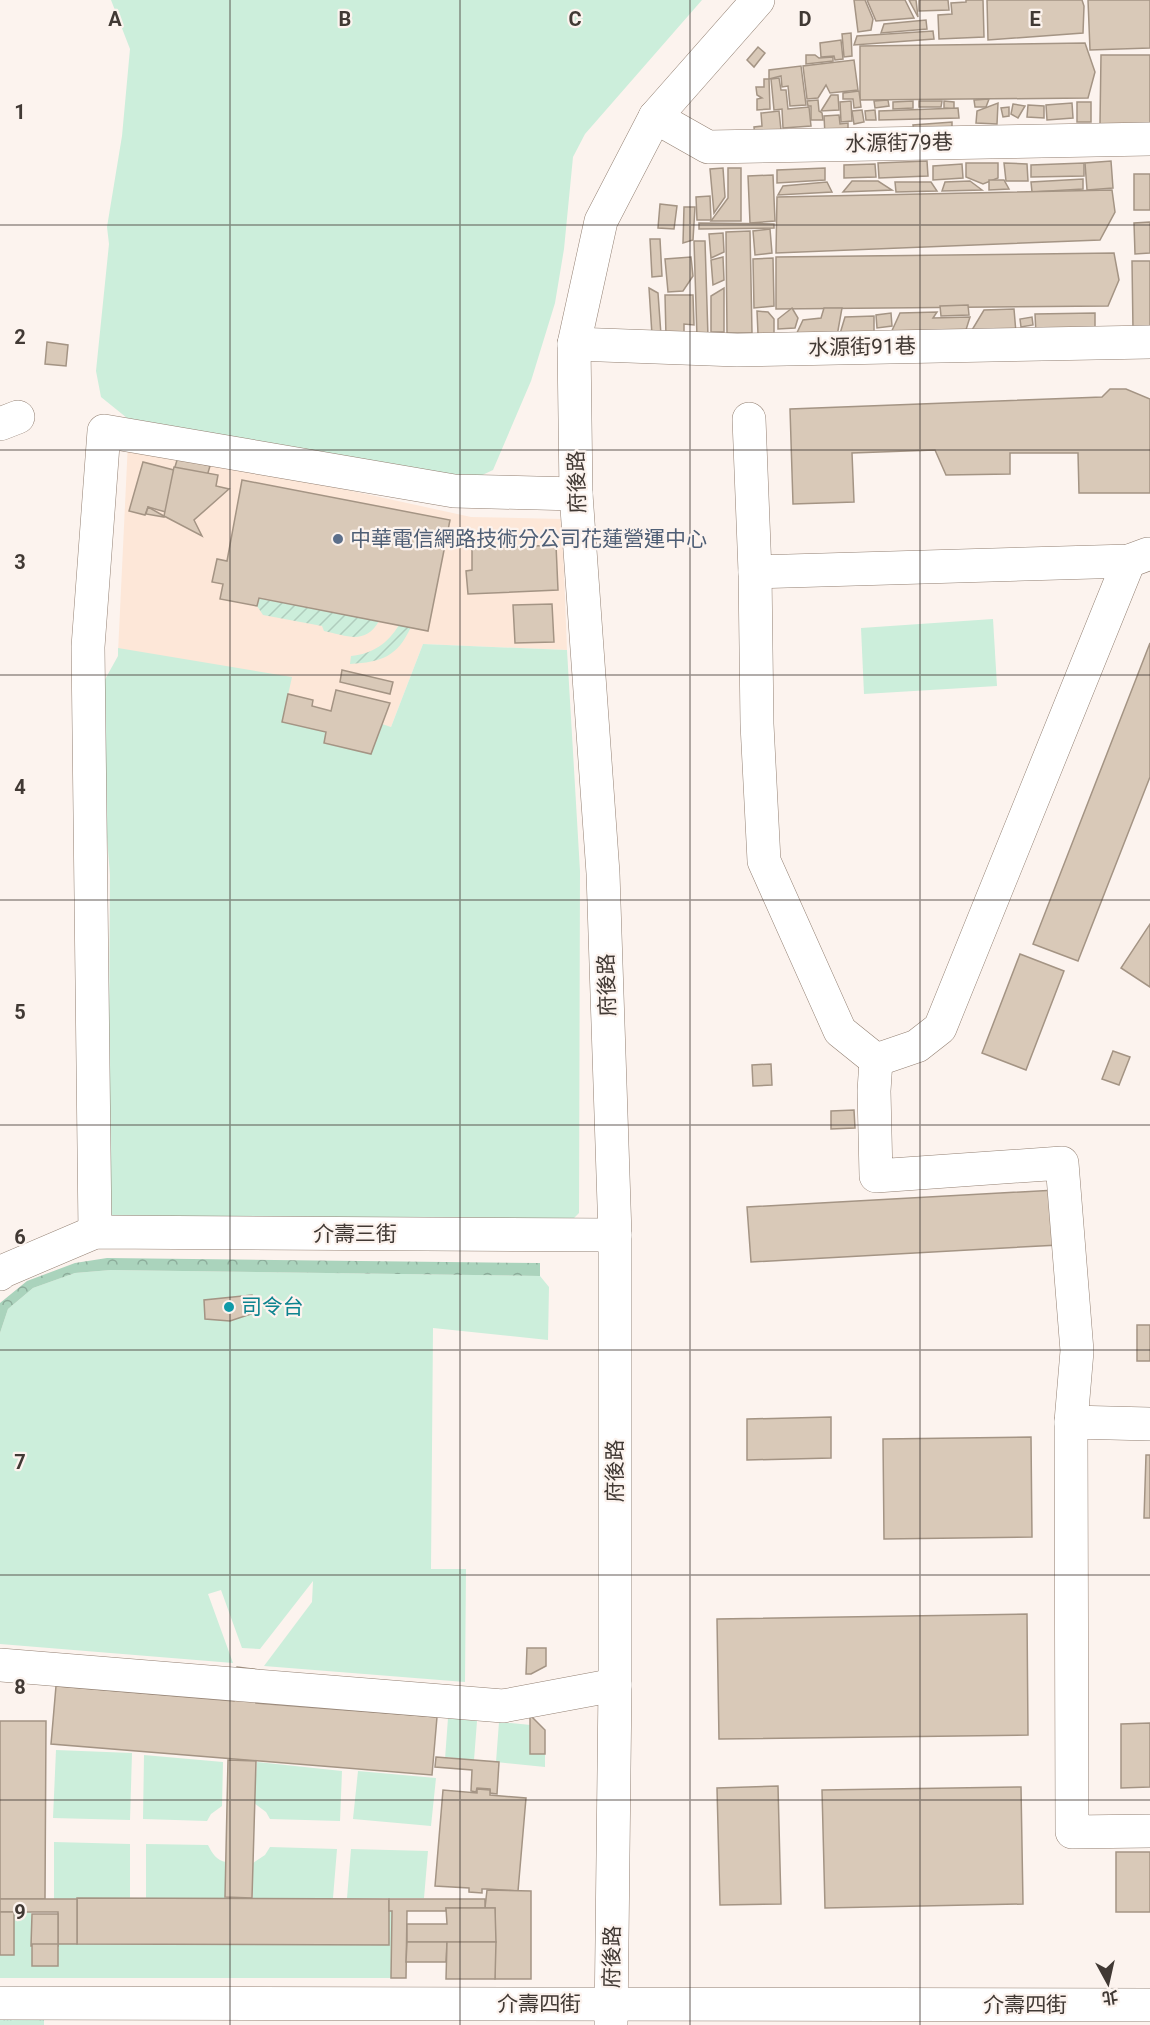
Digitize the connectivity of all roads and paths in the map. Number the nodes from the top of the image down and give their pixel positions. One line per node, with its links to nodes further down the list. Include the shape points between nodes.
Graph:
1 (758, 0): 2 (street, 府後路)
2 (655, 117): 3 (street, 水源街79巷, via 708,147); 5 (street, 府後路, via 601,220)
3 (1150, 139)
4 (1150, 342): 5 (street, 水源街91巷, via 738,350)
5 (574, 344): 7 (street, 府後路)
6 (749, 419): 9 (street)
7 (576, 494): 11 (street, via 454,491 104,431 88,648); 12 (street, 府後路, via 603,873)
8 (1139, 557): 9 (street); 10 (street, via 940,1028 917,1046)
9 (755, 572): 10 (street, via 764,861 840,1032)
10 (876, 1060): 14 (street, via 876,1176 1062,1163 1077,1351)
11 (95, 1232): 12 (street, 介壽三街); 13 (street)
12 (615, 1235): 17 (street, 府後路)
13 (0, 1274)
14 (1071, 1422): 15 (street); 18 (street, via 1072,1832)
15 (1150, 1424)
16 (0, 1665): 17 (street, via 503,1706)
17 (615, 1684): 21 (street, 府後路)
18 (1150, 1831)
19 (0, 2003): 21 (street, 介壽四街)
20 (1150, 2005): 22 (street, 介壽四街)
21 (611, 2015): 22 (street, 介壽四街)
22 (905, 2015)

